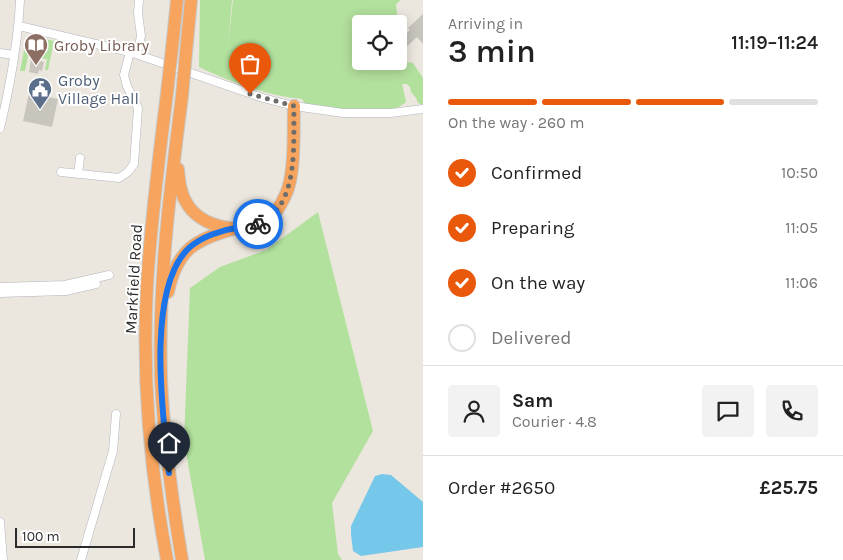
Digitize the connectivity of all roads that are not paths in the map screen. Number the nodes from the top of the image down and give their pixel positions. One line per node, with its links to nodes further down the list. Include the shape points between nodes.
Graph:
1 (20, 0): 5 (street)
2 (139, 0): 7 (street, via 141,36)
3 (177, 0): 26 (highway, Markfield Road, bridge, via 147,286 150,441)
4 (191, 0): 12 (highway, Markfield Road, bridge)
5 (19, 26): 7 (street); 8 (street)
6 (0, 53): 8 (street)
7 (133, 53): 9 (street); 15 (street, via 124,75 138,108 134,164 119,178)
8 (14, 55): 11 (street)
9 (294, 106): 10 (street, via 343,113 391,114); 16 (highway, via 291,172 286,195 277,211 267,220 246,228)
10 (423, 109)
11 (0, 128)
12 (175, 149): 16 (highway, via 186,203 203,220); 21 (highway, Markfield Road, via 166,224)
13 (80, 158): 15 (street)
14 (61, 172): 15 (street)
15 (78, 174)
16 (235, 228): 21 (highway, via 201,239 182,256 174,268)
17 (109, 275): 19 (street, via 65,285)
18 (96, 284): 20 (street, via 66,290)
19 (0, 287)
20 (0, 293)
21 (162, 321): 27 (highway, Markfield Road, via 161,379 165,435)
22 (116, 414): 25 (street, via 113,451)
23 (0, 522): 24 (street)
24 (2, 560)
25 (81, 560)
26 (166, 560)
27 (182, 560)

